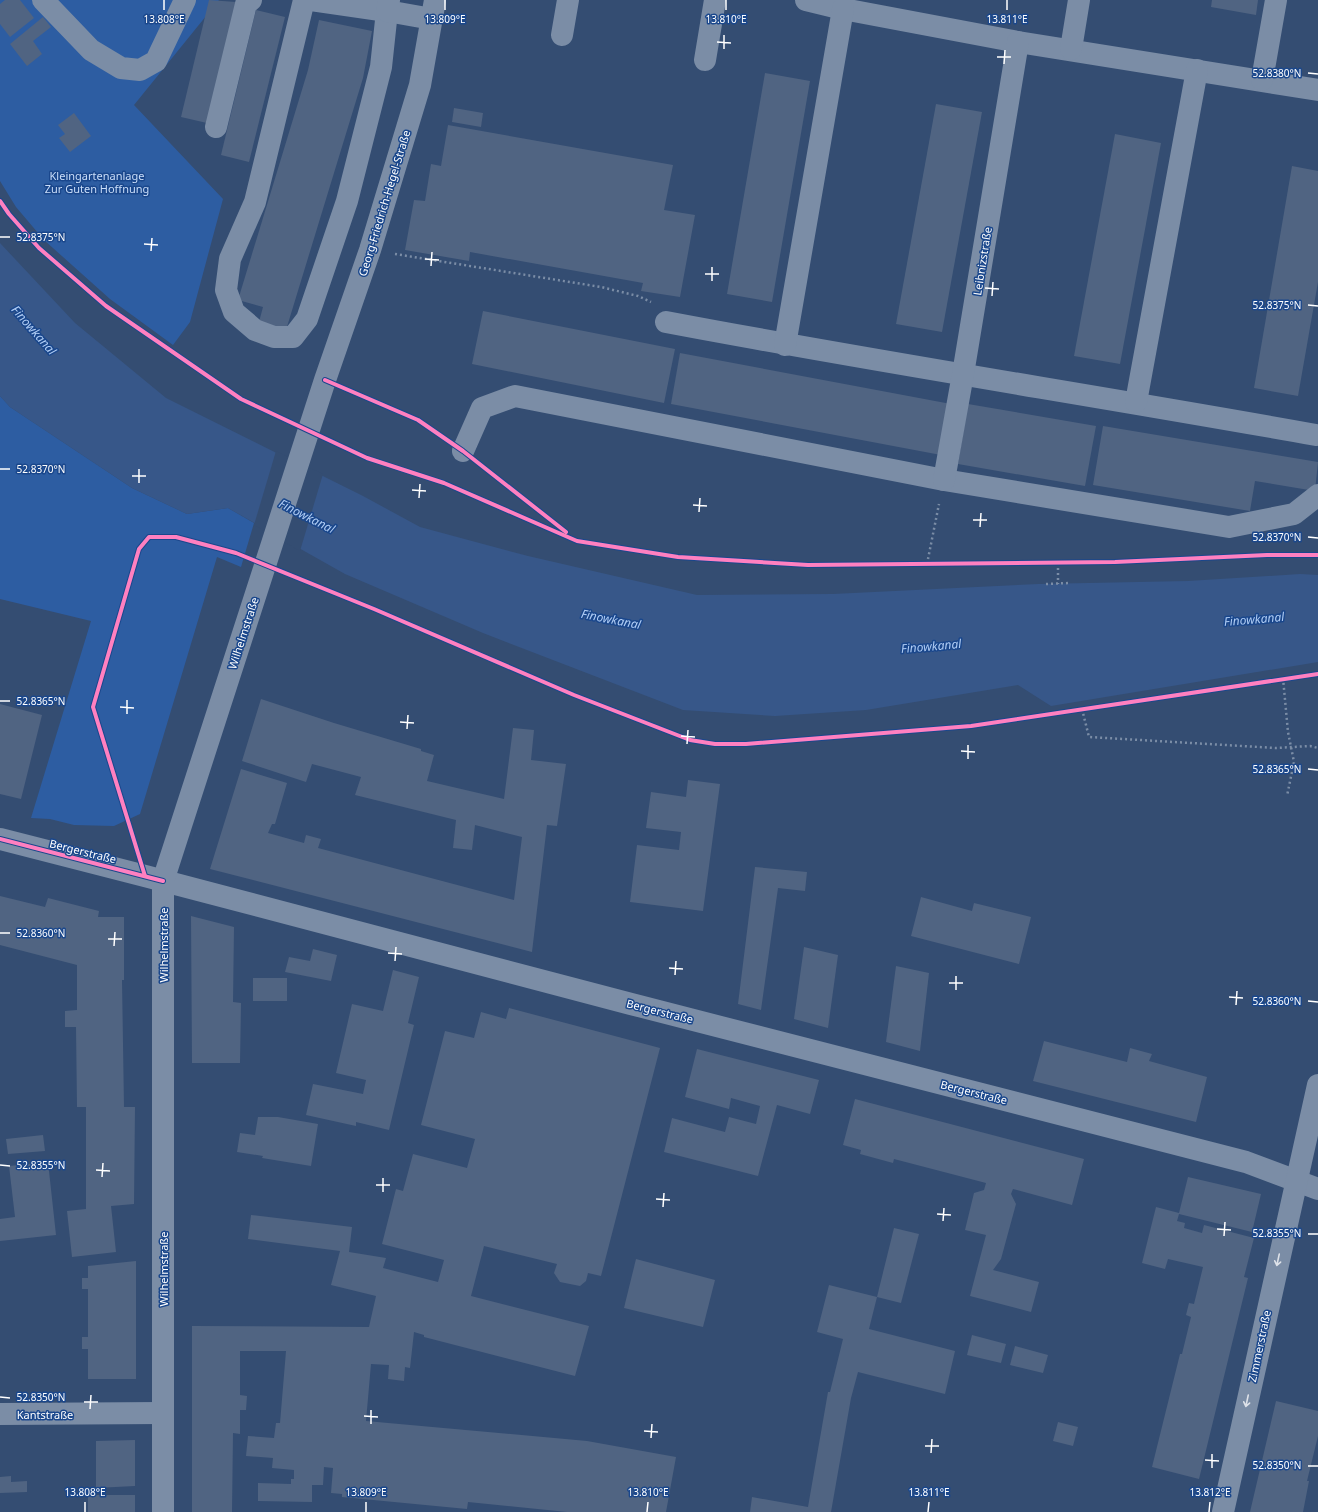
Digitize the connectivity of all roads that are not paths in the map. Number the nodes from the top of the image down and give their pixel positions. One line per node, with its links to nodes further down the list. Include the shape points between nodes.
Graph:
1 (43, 0): 2 (street, via 91,50 121,68 140,70 156,61)
2 (185, 0)
3 (251, 0): 22 (street, via 246,4)
4 (304, 0): 11 (street, via 255,202 230,259 226,290 234,312 255,330 274,337 293,337 307,319 347,201 382,67)
5 (311, 0): 11 (street)
6 (568, 0): 15 (street)
7 (714, 0): 18 (street)
8 (806, 0): 14 (street)
9 (1080, 0): 17 (street)
10 (1276, 0): 20 (street)
11 (388, 5): 13 (street)
12 (873, 7): 14 (street); 16 (street)
13 (434, 9): 26 (street, Georg-Friedrich-Hegel-Straße, via 420,85 370,250)
14 (843, 9): 24 (street)
15 (562, 35)
16 (1018, 42): 17 (street); 25 (street, Leibnizstraße)
17 (1071, 50): 19 (street)
18 (705, 60)
19 (1197, 70): 20 (street); 27 (street)
20 (1262, 80): 21 (street)
21 (1318, 90)
22 (216, 127)
23 (666, 322): 24 (street)
24 (785, 345): 25 (street)
25 (963, 374): 27 (street); 30 (street, Leibnizstraße)
26 (319, 402): 33 (street, Wilhelmstraße)
27 (1136, 402): 28 (street)
28 (1317, 432)
29 (463, 451): 30 (street, via 482,408 515,396)
30 (944, 480): 31 (street, via 1229,527 1294,514)
31 (1318, 495)
32 (0, 839): 33 (street, Bergerstraße)
33 (163, 881): 35 (street, Bergerstraße, via 1239,1160); 37 (street, Wilhelmstraße)
34 (1318, 1085): 35 (street, Zimmerstraße)
35 (1295, 1181): 36 (street, Bergerstraße); 40 (street, Zimmerstraße, one-way to 40)
36 (1318, 1189)
37 (163, 1413): 38 (street, Kantstraße); 39 (street, Wilhelmstraße)
38 (0, 1414)
39 (163, 1512)
40 (1222, 1512)

